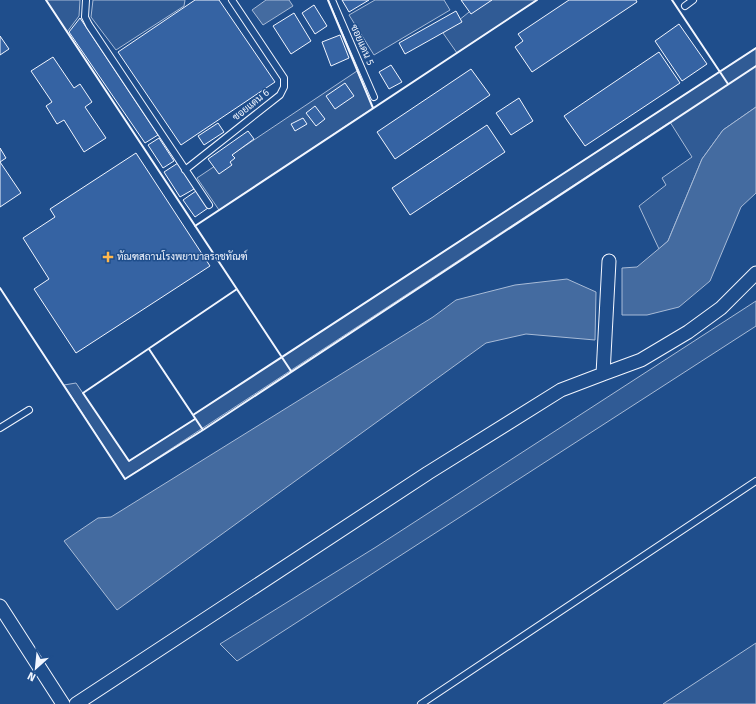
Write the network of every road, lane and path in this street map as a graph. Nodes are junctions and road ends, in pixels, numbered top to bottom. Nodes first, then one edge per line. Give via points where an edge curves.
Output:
1 (86, 0) edge
2 (232, 0) edge
3 (332, 0) edge
4 (693, 0) edge
5 (685, 6) dead end
6 (374, 97) dead end
7 (185, 170) junction
8 (209, 205) dead end
9 (609, 261) dead end
10 (756, 273) edge
11 (603, 374) junction
12 (29, 410) dead end
13 (0, 428) edge
14 (756, 481) edge
15 (0, 606) edge
16 (63, 704) edge
17 (76, 704) edge
18 (421, 704) edge

1 - 7 lane via 85,17 89,25
2 - 7 lane, ซอยแดน 6 via 284,78 284,87 265,108
3 - 6 lane, ซอยแดน 5
4 - 5 lane
7 - 8 lane
9 - 11 street
10 - 11 street via 721,308 688,332 640,360
11 - 17 street via 561,390 428,473
12 - 13 lane
14 - 18 lane
15 - 16 street

